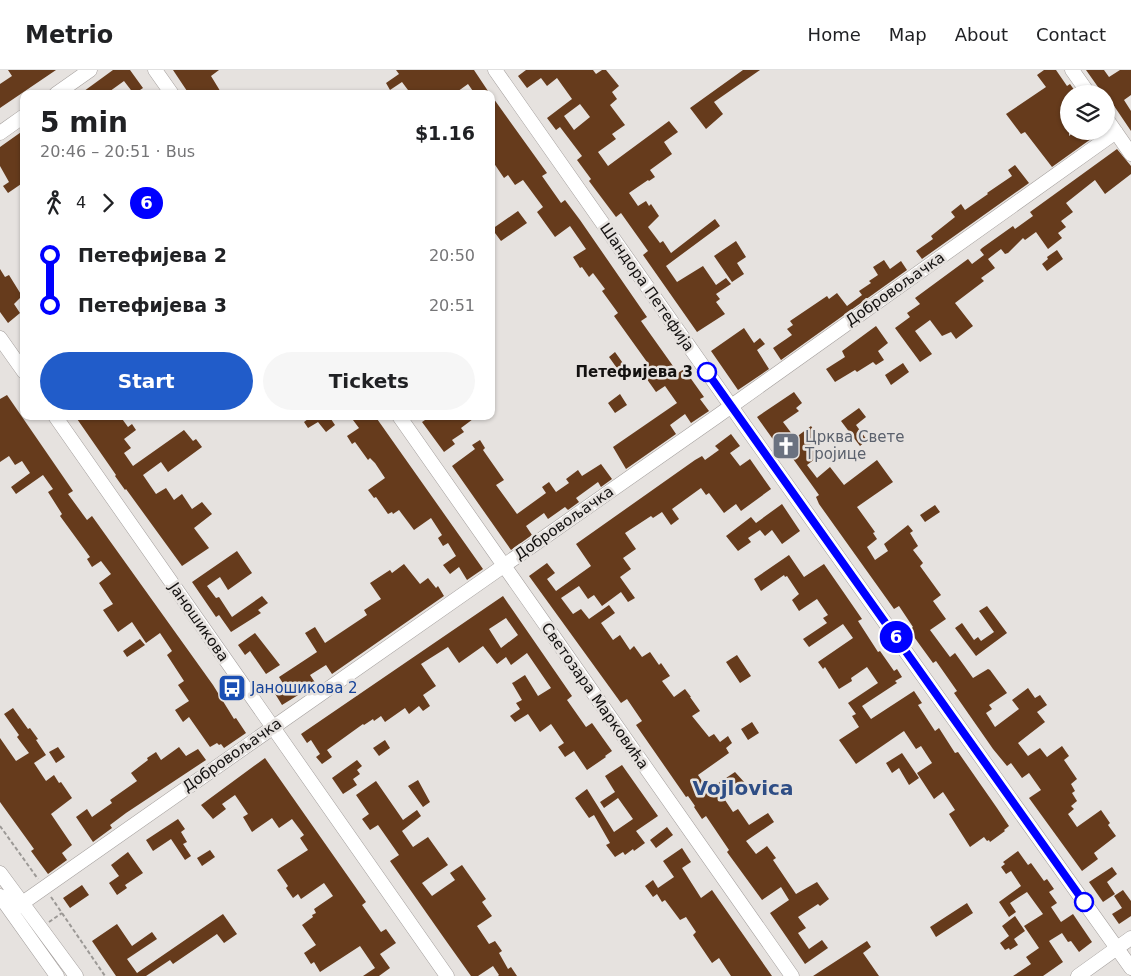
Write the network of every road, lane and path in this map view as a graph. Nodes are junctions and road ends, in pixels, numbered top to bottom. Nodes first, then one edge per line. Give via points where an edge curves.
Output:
1 (90, 70) edge
2 (155, 70) edge
3 (494, 70) edge
4 (1072, 70) edge
5 (1083, 85) edge
6 (62, 90) edge
7 (169, 90) edge
8 (20, 119) edge
9 (1116, 132) joint
10 (0, 133) edge
11 (1131, 154) edge
12 (0, 338) edge
13 (20, 366) edge
14 (731, 406) junction
15 (58, 420) edge
16 (402, 420) edge
17 (504, 566) junction
18 (273, 727) junction
19 (0, 826) edge
20 (0, 873) edge
21 (45, 888) junction
22 (0, 896) edge
23 (23, 903) junction
24 (11, 911) junction
25 (1131, 938) edge
26 (1117, 948) junction
27 (1131, 968) edge
28 (56, 976) edge
29 (76, 976) edge
30 (105, 976) edge
31 (447, 976) edge
32 (792, 976) edge
33 (1078, 976) edge

1 - 6 street
2 - 7 street
3 - 14 street, Шандора Петефија
4 - 5 street
8 - 10 street
9 - 11 street
9 - 14 street, Добровољачка
12 - 13 street
14 - 17 street, Добровољачка
14 - 26 street, Шандора Петефија
15 - 18 street, Јаношикова
16 - 17 street, Светозара Марковића
17 - 18 street, Добровољачка
17 - 32 street, Светозара Марковића
18 - 21 street, Добровољачка
18 - 31 street, Јаношикова
19 - 21 path
20 - 23 street
21 - 23 street, Добровољачка
21 - 30 path
22 - 24 street
23 - 24 street, Добровољачка
23 - 29 street
24 - 28 street
25 - 26 street
26 - 27 street, Шандора Петефија
26 - 33 street

